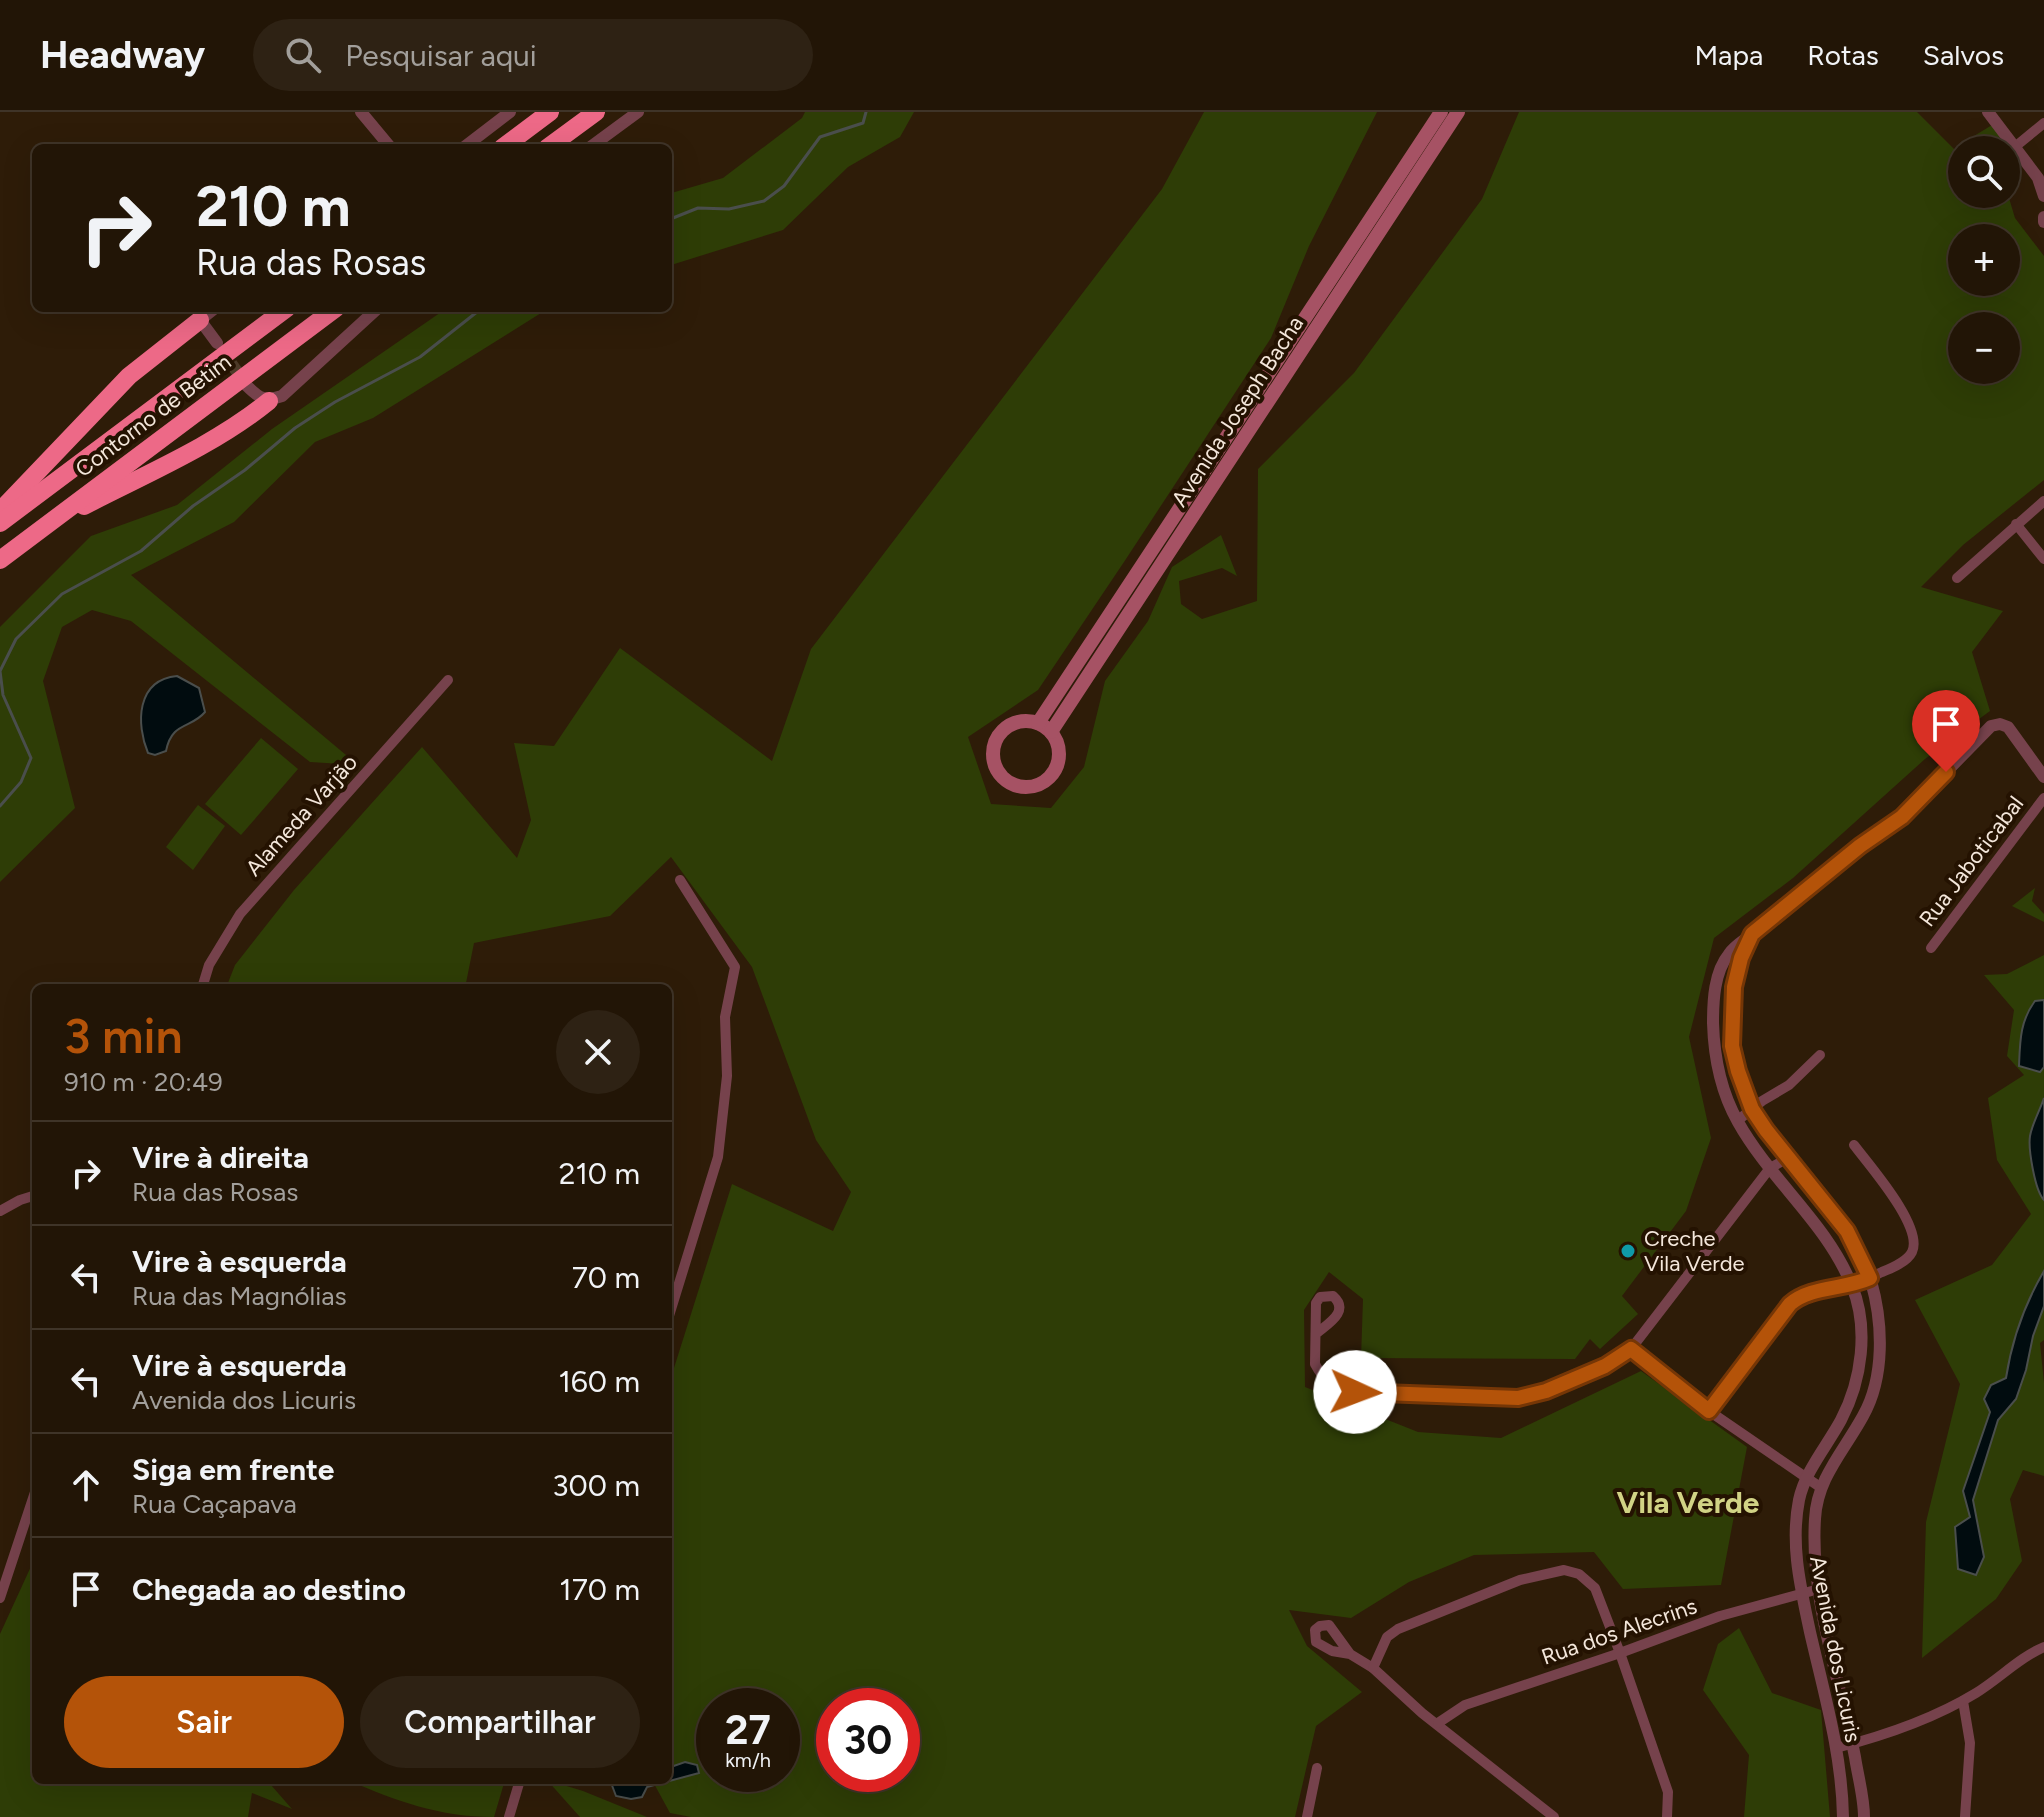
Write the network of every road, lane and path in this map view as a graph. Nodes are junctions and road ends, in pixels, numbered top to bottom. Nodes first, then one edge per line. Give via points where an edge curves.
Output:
1 (361, 112) edge
2 (510, 112) edge
3 (550, 112) edge
4 (596, 112) edge
5 (638, 112) edge
6 (1441, 112) edge
7 (1458, 112) edge
8 (1988, 112) edge
9 (2044, 123) edge
10 (2008, 136) edge
11 (2020, 143) edge
12 (388, 144) edge
13 (468, 144) edge
14 (507, 144) edge
15 (552, 144) edge
16 (594, 144) edge
17 (2020, 152) edge
18 (2044, 196) edge
19 (282, 312) edge
20 (331, 312) edge
21 (374, 312) edge
22 (208, 314) edge
23 (217, 343) tunnel mouth
24 (246, 385) tunnel mouth
25 (269, 401) junction
26 (2044, 501) edge
27 (0, 511) edge
28 (0, 523) edge
29 (2016, 524) junction
30 (42, 528) junction
31 (2044, 559) edge
32 (0, 560) edge
33 (1957, 578) dead end
34 (448, 680) dead end
35 (1044, 728) junction
36 (2044, 777) edge
37 (2044, 798) edge
38 (680, 880) dead end
39 (1769, 918) joint
40 (1752, 934) junction
41 (1931, 948) dead end
42 (203, 984) edge
43 (1820, 1055) dead end
44 (1752, 1109) junction
45 (1737, 1121) junction
46 (1854, 1145) dead end
47 (1788, 1158) junction
48 (1770, 1168) junction
49 (32, 1196) edge
50 (0, 1211) edge
51 (1870, 1278) junction
52 (1852, 1286) junction
53 (672, 1306) edge
54 (1317, 1333) dead end
55 (1631, 1349) junction
56 (1709, 1411) junction
57 (1806, 1479) junction
58 (1820, 1487) junction
59 (32, 1501) edge
60 (1819, 1589) junction
61 (1802, 1594) junction
62 (0, 1598) edge
63 (2044, 1647) edge
64 (1620, 1653) junction
65 (1350, 1654) dead end
66 (1373, 1668) junction
67 (1963, 1701) junction
68 (1438, 1723) junction
69 (1852, 1744) junction
70 (1836, 1748) junction
71 (1317, 1768) dead end
72 (519, 1784) edge
73 (509, 1817) edge
74 (1307, 1817) edge
75 (1554, 1817) edge
76 (1667, 1817) edge
77 (1843, 1817) edge
78 (1864, 1817) edge
79 (1965, 1817) edge

1 - 12 street
2 - 13 street
3 - 14 highway
4 - 15 highway
5 - 16 street
6 - 35 main road, Avenida Joseph Bacha
7 - 35 main road, Avenida Joseph Bacha
8 - 10 street
9 - 11 street
17 - 18 street
19 - 28 highway, Contorno de Betim
20 - 30 highway, Contorno de Betim
21 - 25 street via 282,396
22 - 23 street
22 - 27 highway via 129,376
24 - 25 street, Contorno de Betim
25 - 30 highway via 184,455
26 - 29 street
29 - 31 street
29 - 33 street
30 - 32 highway, Contorno de Betim
34 - 42 street, Alameda Varjão via 240,914
35 - 35 main road via 1017,722 994,743 994,765 1006,782 1027,788 1054,772 1059,752
36 - 39 street via 2008,727 1991,726 1902,817
37 - 41 street, Rua Jaboticabal
38 - 53 street via 735,967 725,1017 727,1076 718,1157
39 - 40 street, Avenida dos Licuris
40 - 44 street, Avenida dos Licuris via 1734,987 1731,1035
40 - 45 street, Avenida dos Licuris via 1729,953 1713,1006 1714,1056
43 - 44 street via 1789,1085
44 - 45 street
44 - 47 street, Avenida dos Licuris
45 - 48 street, Avenida dos Licuris
46 - 51 street via 1899,1207 1915,1241 1906,1260
47 - 48 street
47 - 51 street, Avenida dos Licuris via 1847,1231
48 - 52 street, Avenida dos Licuris via 1833,1245
48 - 55 street
49 - 50 street
51 - 52 street
51 - 58 street, Avenida dos Licuris via 1879,1313 1877,1375 1865,1414
52 - 56 street via 1802,1294 1790,1304
52 - 57 street, Avenida dos Licuris via 1862,1316 1856,1378 1842,1417
54 - 55 street via 1313,1356 1318,1371 1334,1386 1355,1392 1518,1398 1605,1366
55 - 56 street
56 - 57 street
57 - 58 street
57 - 61 street, Avenida dos Licuris via 1797,1530
58 - 60 street, Avenida dos Licuris via 1814,1551
59 - 62 street
60 - 61 street, Rua dos Alecrins
60 - 69 street, Avenida dos Licuris
61 - 64 street, Rua dos Alecrins via 1720,1616
61 - 70 street, Avenida dos Licuris
63 - 67 street
64 - 66 street via 1595,1588 1579,1574 1564,1570 1520,1580 1398,1629 1387,1637
64 - 68 street, Rua dos Alecrins via 1465,1705
64 - 76 street via 1668,1792
65 - 66 street
66 - 68 street
67 - 69 street
67 - 79 street via 1970,1743
68 - 75 street
69 - 70 street
69 - 78 street, Avenida dos Licuris
70 - 77 street, Avenida dos Licuris
71 - 74 street
72 - 73 street

